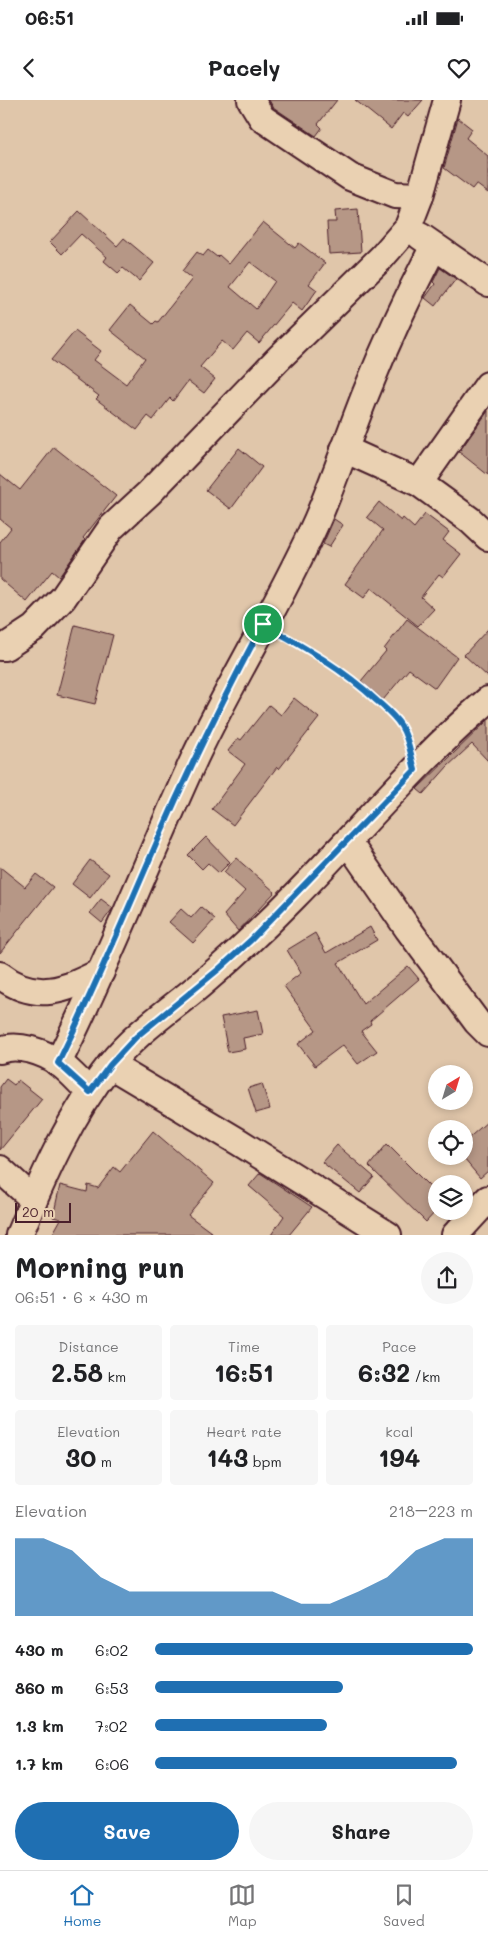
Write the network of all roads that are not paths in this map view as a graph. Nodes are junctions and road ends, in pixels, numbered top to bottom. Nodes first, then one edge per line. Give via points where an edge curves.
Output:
1 (251, 100) edge
2 (447, 100) edge
3 (420, 196) junction
4 (408, 227) junction
5 (434, 246) junction
6 (488, 283) edge
7 (488, 385) edge
8 (344, 449) junction
9 (419, 483) junction
10 (488, 537) edge
11 (0, 647) edge
12 (488, 700) edge
13 (348, 842) junction
14 (101, 972) junction
15 (0, 975) edge
16 (488, 1033) edge
17 (0, 1050) edge
18 (58, 1063) junction
19 (110, 1065) junction
20 (90, 1092) junction
21 (0, 1169) edge
22 (488, 1199) edge
23 (34, 1200) junction
24 (19, 1235) edge
25 (388, 1235) edge
26 (455, 1235) edge

1 - 3 street via 262,118 350,178 395,195
2 - 3 street
3 - 4 street
4 - 5 street
4 - 11 street via 111,528 64,598 34,628
5 - 6 street
5 - 8 street via 391,334
7 - 9 street
8 - 9 street
8 - 14 street via 304,548 188,772
9 - 10 street
12 - 13 street via 446,738
13 - 16 street via 408,929
13 - 19 street via 251,940 136,1037
14 - 15 street via 68,988 39,992 12,984
14 - 18 street
17 - 18 street via 6,1047 32,1050
18 - 20 street
19 - 20 street
19 - 25 street
20 - 23 street
21 - 23 street
22 - 26 street
23 - 24 street

